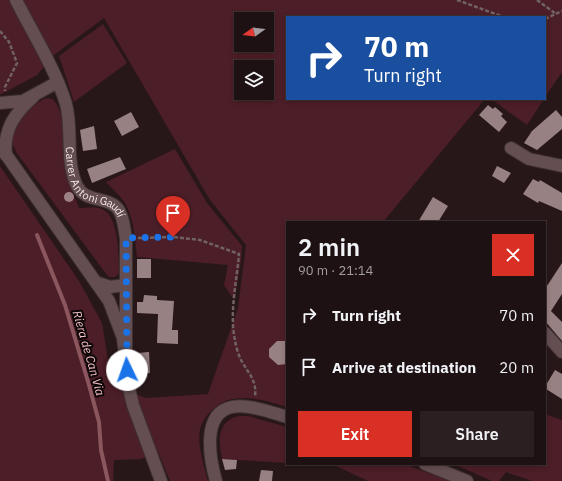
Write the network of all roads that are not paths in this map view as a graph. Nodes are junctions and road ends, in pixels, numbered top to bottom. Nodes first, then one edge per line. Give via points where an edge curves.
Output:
1 (16, 0) edge
2 (58, 82) junction
3 (34, 96) junction
4 (2, 103) edge
5 (511, 148) dead end
6 (3, 151) edge
7 (562, 166) edge
8 (98, 283) junction
9 (125, 286) junction
10 (546, 334) edge
11 (562, 352) edge
12 (126, 356) junction
13 (286, 417) edge
14 (427, 465) edge
15 (161, 481) edge
16 (216, 481) edge
17 (467, 481) edge

1 - 2 street
2 - 3 street
2 - 9 street, Carrer Antoni Gaudí via 66,106 73,173 77,186 83,194 118,208 123,220 126,238
3 - 4 street via 23,101
3 - 6 street via 11,121
5 - 7 street via 528,159
6 - 8 street
8 - 9 street via 110,287
8 - 12 street via 117,319
9 - 12 street, Carrer Antoni Gaudí
10 - 11 street
12 - 15 street via 133,405
13 - 16 street via 253,408 234,407 220,413 211,429 210,440
14 - 17 street

